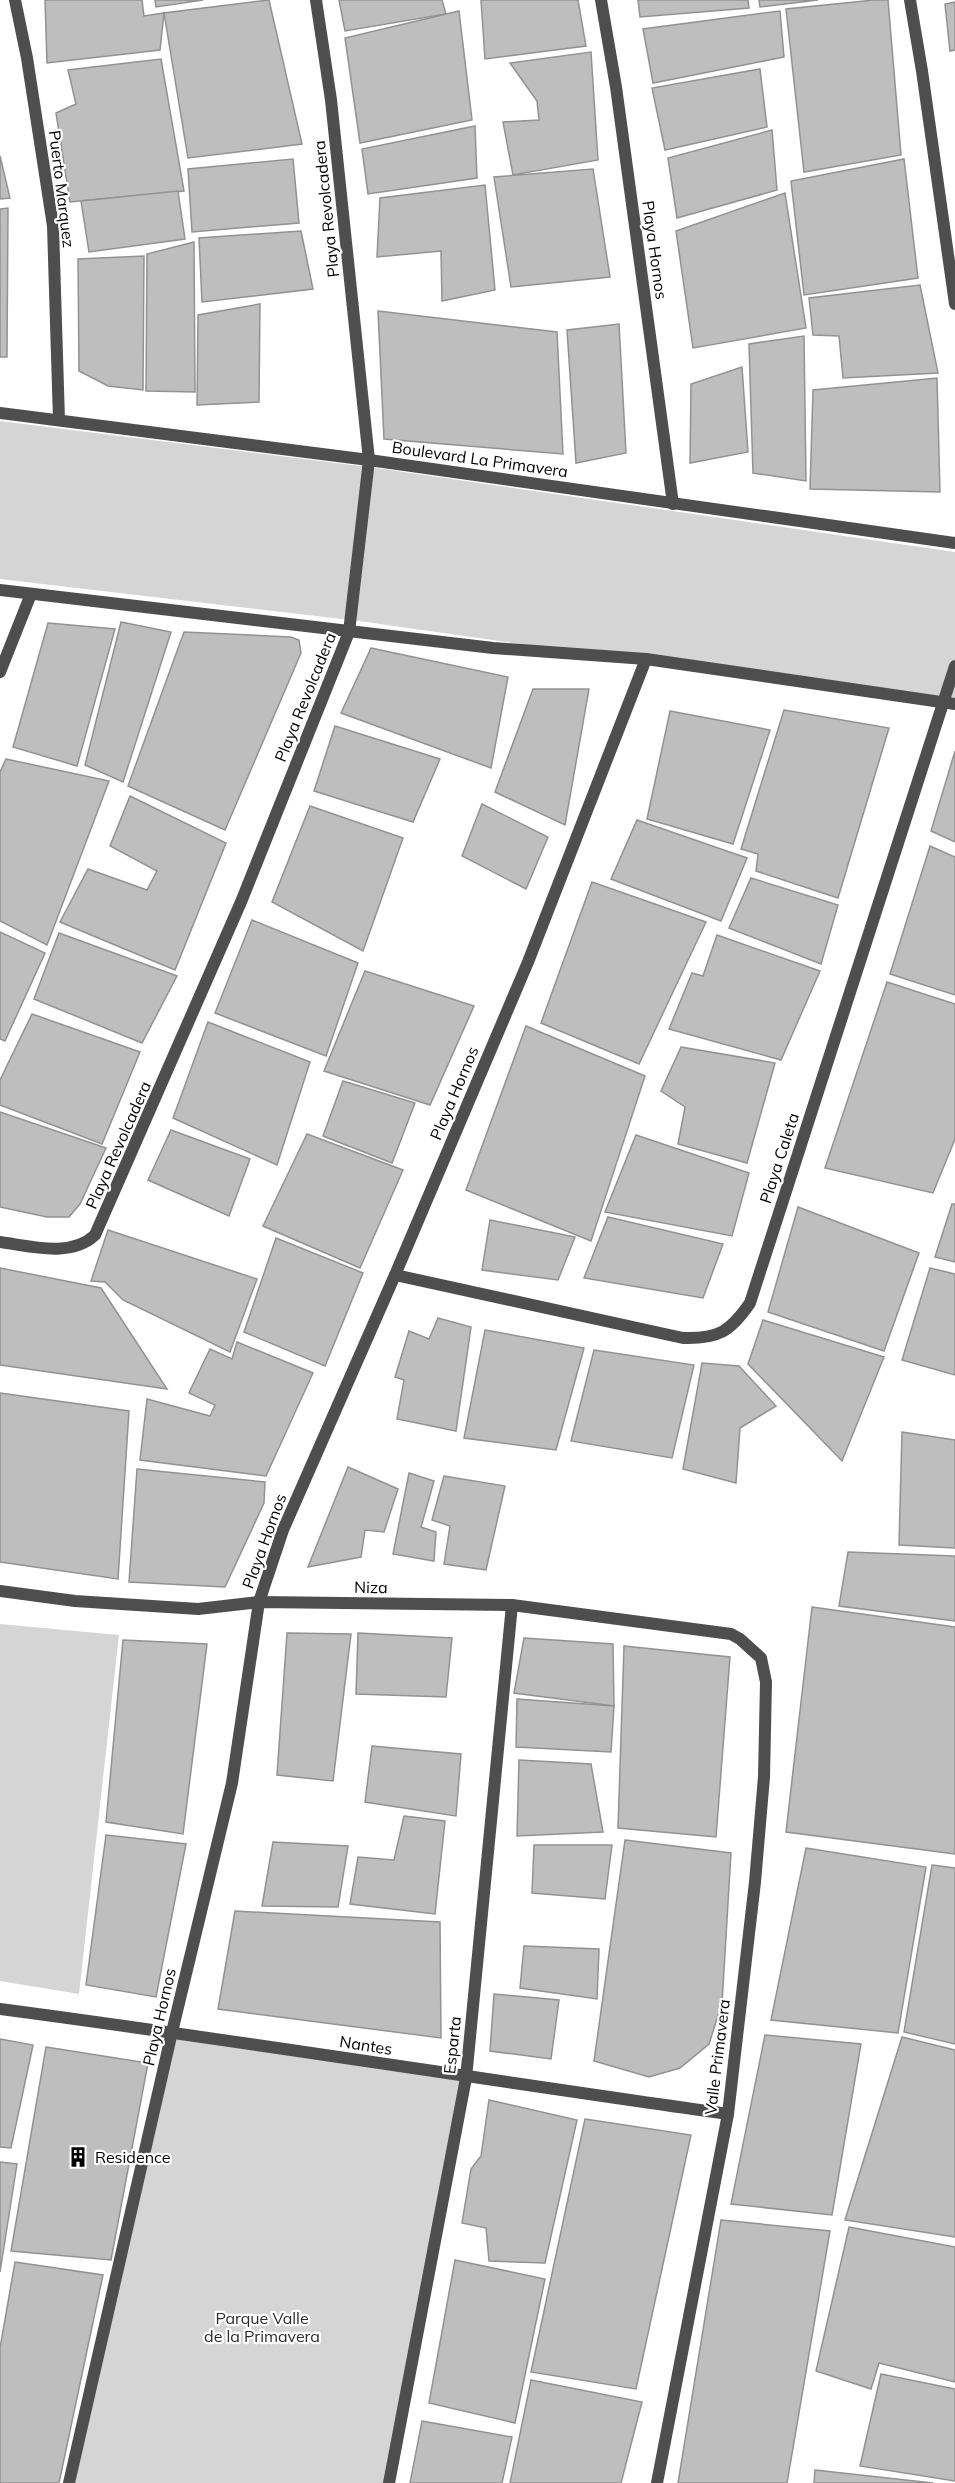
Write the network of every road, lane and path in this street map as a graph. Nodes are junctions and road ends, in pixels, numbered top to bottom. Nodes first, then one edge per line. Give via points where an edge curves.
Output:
1 (15, 0) edge
2 (316, 0) edge
3 (601, 0) edge
4 (910, 0) edge
5 (955, 304) edge
6 (0, 413) edge
7 (59, 420) junction
8 (369, 460) junction
9 (673, 504) junction
10 (955, 543) edge
11 (0, 590) edge
12 (31, 594) junction
13 (349, 632) junction
14 (646, 659) junction
15 (955, 666) edge
16 (0, 672) edge
17 (949, 703) edge
18 (0, 1242) edge
19 (395, 1275) junction
20 (0, 1591) edge
21 (260, 1602) junction
22 (512, 1605) junction
23 (740, 1639) joint
24 (0, 2009) edge
25 (172, 2032) junction
26 (466, 2078) junction
27 (728, 2114) junction
28 (69, 2483) edge
29 (390, 2483) edge
30 (657, 2483) edge

1 - 7 street, Puerto Marquez via 53,226
2 - 8 street, Playa Revolcadera via 332,111
3 - 9 street, Playa Hornos
4 - 5 street
6 - 7 street, Boulevard La Primavera
7 - 8 street, Boulevard La Primavera
8 - 9 street, Boulevard La Primavera
8 - 13 street, Playa Revolcadera
9 - 10 street, Boulevard La Primavera
11 - 12 street
12 - 13 street
12 - 16 street
13 - 14 street
13 - 18 street, Playa Revolcadera via 241,902 100,1227 89,1241 69,1248
14 - 17 street
14 - 19 street, Playa Hornos via 528,962
15 - 17 street, Playa Caleta
17 - 19 street, Playa Caleta via 750,1303 741,1316 720,1335 683,1338
19 - 21 street, Playa Hornos via 283,1530
20 - 21 street, Niza via 75,1601 198,1609
21 - 22 street, Niza
21 - 25 street, Playa Hornos via 232,1783
22 - 23 street, Niza via 724,1633
22 - 26 street, Esparta
23 - 27 street, Valle Primavera via 760,1658 764,1668 764,1777
24 - 25 street, Nantes
25 - 26 street, Nantes
25 - 28 street, Playa Hornos
26 - 27 street, Nantes
26 - 29 street, Esparta
27 - 30 street, Valle Primavera

